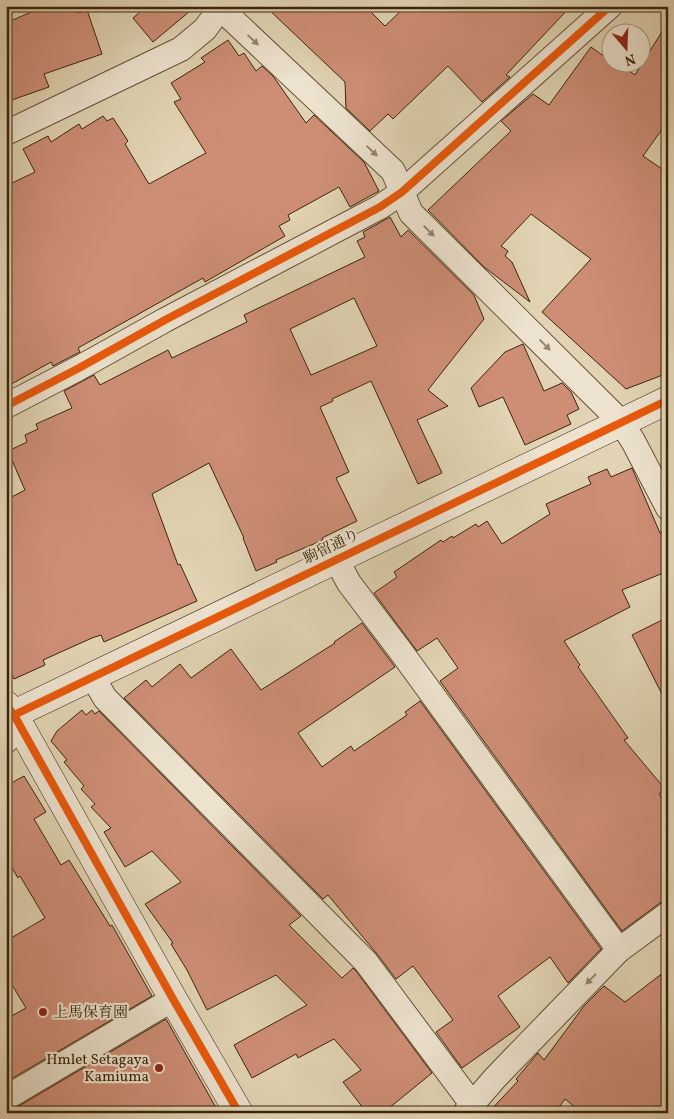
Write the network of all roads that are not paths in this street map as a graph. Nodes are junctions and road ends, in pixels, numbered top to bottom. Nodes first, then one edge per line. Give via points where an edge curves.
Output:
1 (610, 6) edge
2 (220, 7) edge
3 (6, 133) edge
4 (402, 192) junction
5 (668, 400) edge
6 (6, 406) edge
7 (621, 422) junction
8 (668, 508) edge
9 (336, 559) junction
10 (92, 676) junction
11 (9, 713) edge
12 (6, 741) edge
13 (668, 914) edge
14 (619, 950) junction
15 (173, 999) junction
16 (6, 1098) edge
17 (469, 1108) edge
18 (239, 1113) edge

1 - 4 street
2 - 3 street via 205,29 181,49
2 -> 4 street via 393,171
4 - 6 street via 372,212
4 -> 7 street via 411,213
5 - 7 street, 駒留通り
7 - 8 street
7 - 9 street, 駒留通り
9 - 10 street, 駒留通り
9 - 14 street via 349,584
10 - 11 street, 駒留通り
10 - 17 street via 105,698 366,962
11 - 12 street
11 - 15 street
13 - 14 street
14 -> 17 street
15 - 16 street
15 - 18 street

